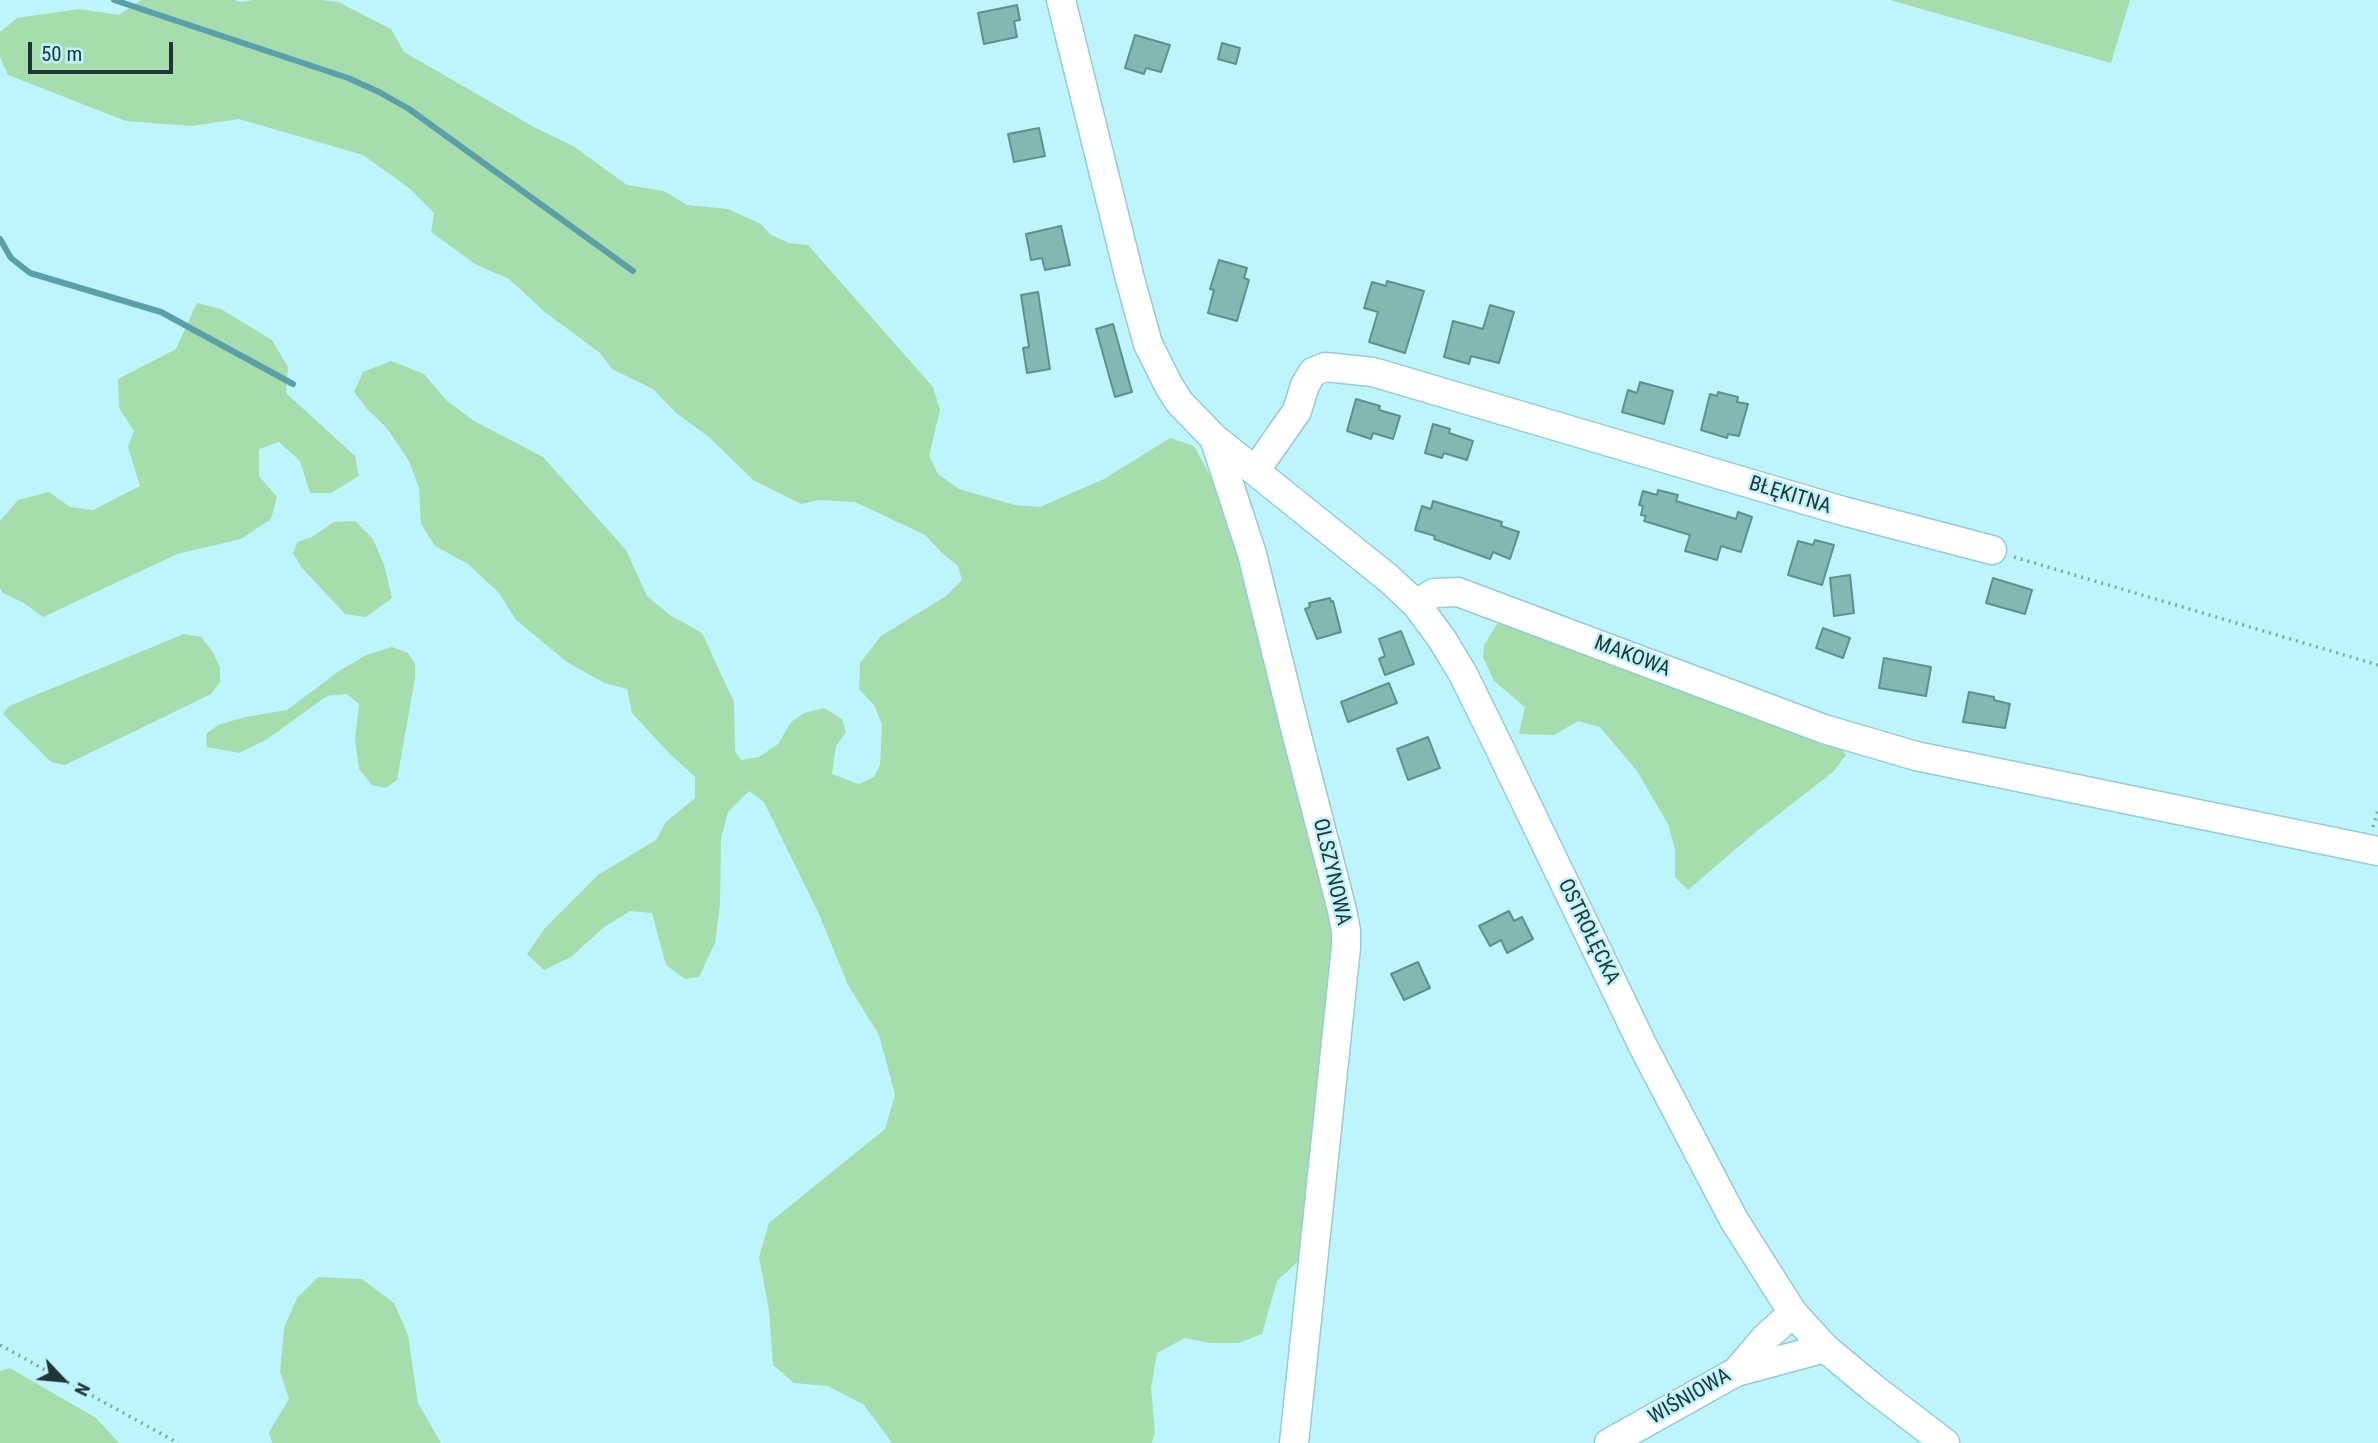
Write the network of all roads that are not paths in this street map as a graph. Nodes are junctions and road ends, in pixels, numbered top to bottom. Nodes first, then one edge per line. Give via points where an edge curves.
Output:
1 (1061, 0) edge
2 (1214, 438) junction
3 (1255, 471) junction
4 (1992, 550) road end
5 (1416, 604) junction
6 (2378, 850) edge
7 (1793, 1313) junction
8 (1825, 1348) junction
9 (1736, 1372) junction
10 (1294, 1443) edge
11 (1609, 1443) edge
12 (1945, 1443) edge

1 - 2 street, OSTROŁĘCKA via 1148,344 1180,403
2 - 3 street, OSTROŁĘCKA
2 - 10 street, OLSZYNOWA via 1252,554 1346,931
3 - 4 street, BŁĘKITNA via 1297,411 1313,372 1325,367 1373,372 1843,512
3 - 5 street, OSTROŁĘCKA
5 - 6 street, MAKOWA via 1434,593 1458,592 1849,737 1916,756
5 - 7 street, OSTROŁĘCKA via 1463,674 1644,1048 1734,1220
7 - 8 street, OSTROŁĘCKA
7 - 9 street, WIŚNIOWA
8 - 9 street
8 - 12 street, OSTROŁĘCKA
9 - 11 street, WIŚNIOWA

